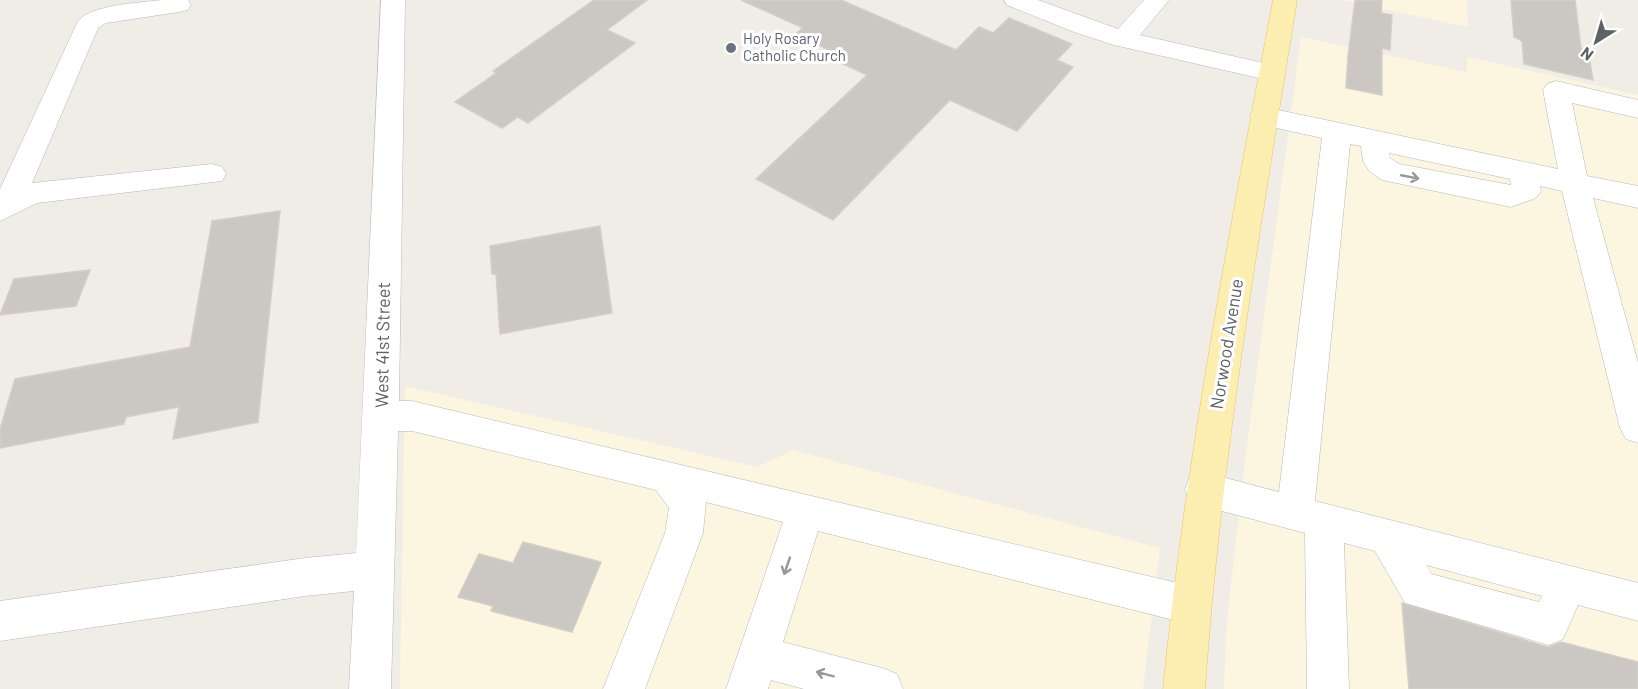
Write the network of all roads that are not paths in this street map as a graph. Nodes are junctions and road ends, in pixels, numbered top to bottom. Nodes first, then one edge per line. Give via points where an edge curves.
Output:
1 (393, 0) edge
2 (1016, 0) edge
3 (1157, 0) edge
4 (1285, 0) edge
5 (179, 5) dead end
6 (1123, 39) junction
7 (1272, 73) junction
8 (1638, 109) edge
9 (1264, 116) junction
10 (1337, 132) junction
11 (212, 174) dead end
12 (1575, 185) junction
13 (1638, 197) edge
14 (4, 207) edge
15 (381, 416) junction
16 (1638, 429) edge
17 (667, 476) junction
18 (1203, 489) junction
19 (806, 510) junction
20 (1310, 516) junction
21 (375, 570) junction
22 (1638, 602) edge
23 (1190, 605) junction
24 (0, 621) edge
25 (752, 673) edge
26 (370, 689) edge
27 (624, 689) edge
28 (882, 689) edge
29 (1184, 689) edge
30 (1328, 689) edge

1 - 15 street, West 41st Street
2 - 6 street
3 - 6 street
4 - 7 main road, Norwood Avenue
5 - 14 street via 93,19
6 - 7 street
7 - 9 main road, Norwood Avenue
8 - 12 street via 1556,90
9 - 10 street
9 - 18 main road, Norwood Avenue
10 - 12 street via 1374,141 1376,161 1392,173 1511,196 1526,190 1523,173
10 - 20 street
11 - 14 street via 33,193
12 - 13 street
12 - 16 street
15 - 17 street via 412,416
15 - 21 street, West 41st Street
17 - 19 street
17 - 27 street via 688,504 684,534
18 - 20 street
18 - 23 main road, Norwood Avenue
19 - 23 street
19 -> 25 street
20 - 22 street via 1387,537 1419,590 1549,625 1568,584
20 - 30 street
21 - 24 street
21 - 26 street, West 41st Street
23 - 29 main road, Norwood Avenue
28 -> 25 street

